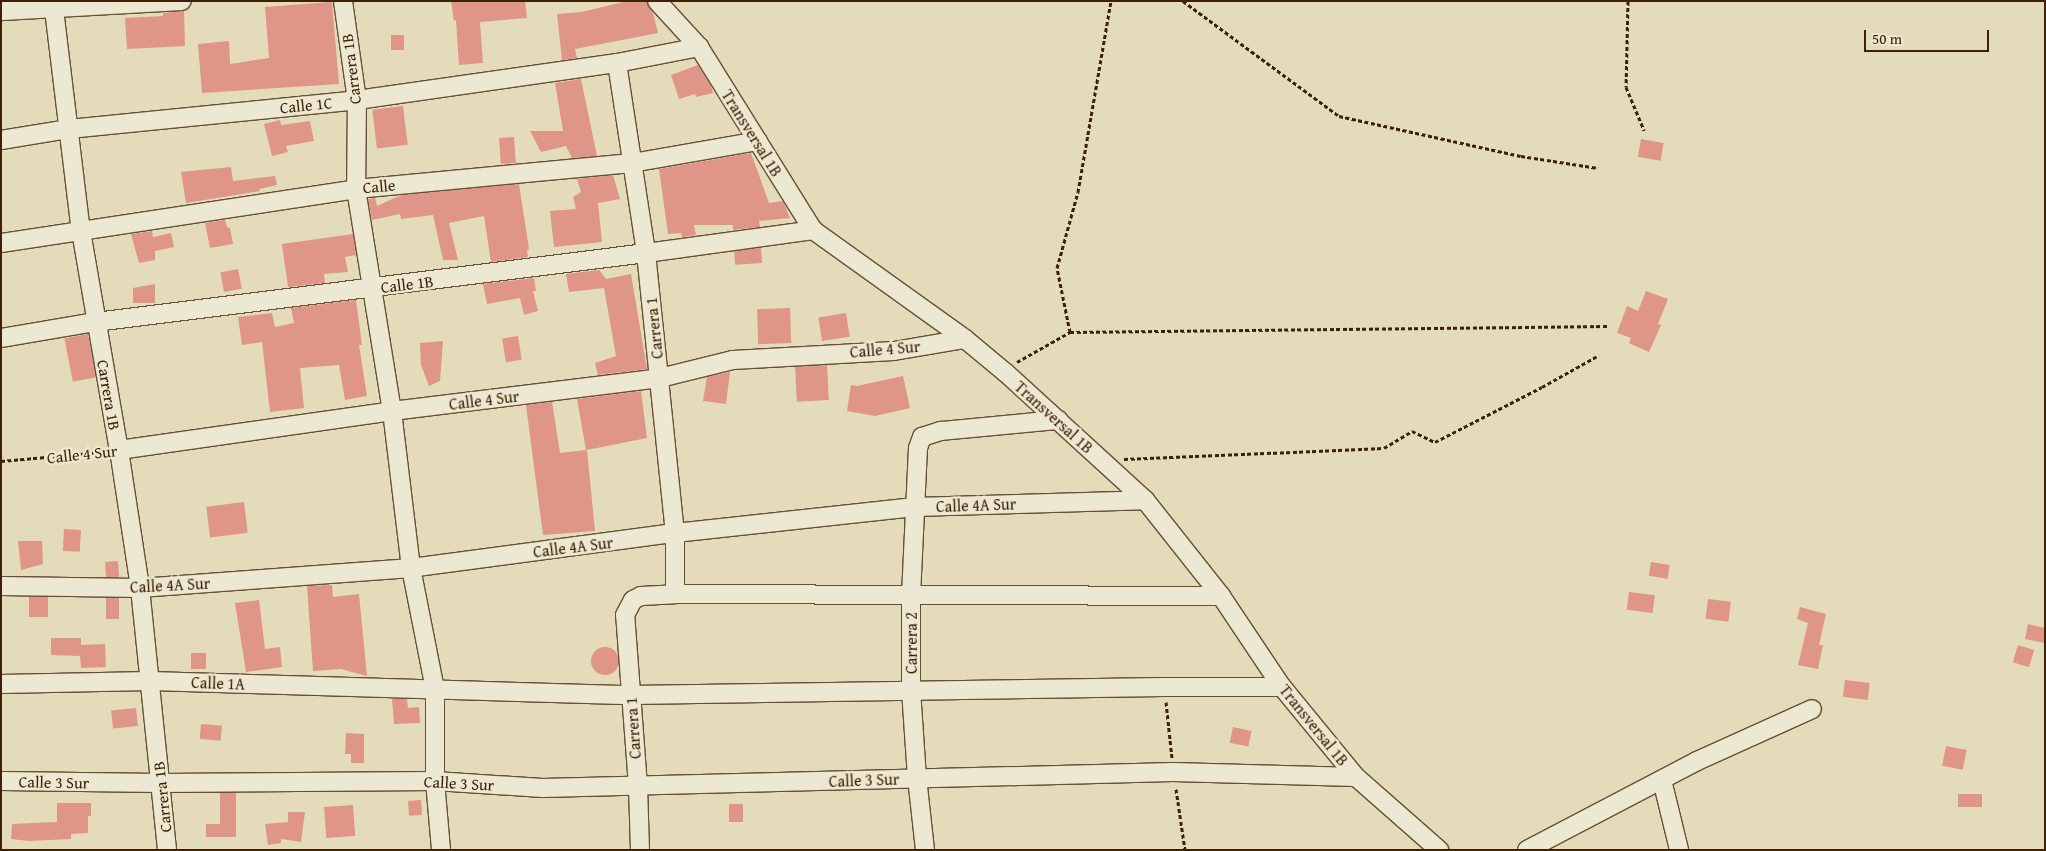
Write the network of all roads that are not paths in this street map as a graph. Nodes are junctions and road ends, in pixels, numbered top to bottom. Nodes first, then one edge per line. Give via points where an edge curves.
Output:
1 (182, 1) edge
2 (343, 1) edge
3 (657, 1) edge
4 (53, 5) edge
5 (1, 11) edge
6 (698, 48) junction
7 (617, 63) junction
8 (357, 100) junction
9 (70, 128) junction
10 (1, 140) edge
11 (758, 141) junction
12 (632, 163) junction
13 (356, 189) junction
14 (813, 230) junction
15 (81, 231) junction
16 (1, 243) edge
17 (646, 254) junction
18 (371, 288) junction
19 (96, 322) junction
20 (1, 338) edge
21 (965, 339) junction
22 (660, 378) junction
23 (392, 411) junction
24 (1058, 420) junction
25 (119, 450) junction
26 (1145, 500) junction
27 (915, 507) junction
28 (674, 533) junction
29 (411, 568) junction
30 (1, 586) edge
31 (140, 588) junction
32 (675, 594) junction
33 (911, 596) junction
34 (1221, 596) junction
35 (150, 681) junction
36 (1, 684) edge
37 (1282, 687) junction
38 (435, 689) junction
39 (911, 690) junction
40 (631, 695) junction
41 (1812, 708) dead end
42 (1356, 777) junction
43 (917, 778) junction
44 (1662, 780) junction
45 (1, 781) edge
46 (434, 781) junction
47 (161, 783) junction
48 (638, 786) junction
49 (168, 850) edge
50 (441, 850) edge
51 (640, 850) edge
52 (925, 850) edge
53 (1440, 850) edge
54 (1528, 850) edge
55 (1679, 850) edge

1 - 4 street
2 - 8 street, Carrera 1B
3 - 6 street, Transversal 1B
4 - 5 street
4 - 9 street, Carrera 1B
6 - 7 street, Calle 1C
6 - 11 street, Transversal 1B
7 - 8 street, Calle 1C
7 - 12 street, Carrera 1
8 - 9 street, Calle 1C
8 - 13 street, Carrera 1B
9 - 10 street, Calle 1C
9 - 15 street, Carrera 1B
11 - 12 street, Calle
11 - 14 street, Transversal 1B
12 - 13 street, Calle
12 - 17 street, Carrera 1
13 - 15 street, Calle
13 - 18 street, Carrera 1B
14 - 17 street, Calle 1B
14 - 21 street, Transversal 1B
15 - 16 street, Calle
15 - 19 street, Carrera 1B
17 - 18 street, Calle 1B
17 - 22 street, Carrera 1
18 - 19 street, Calle 1B
18 - 23 street, Carrera 1B
19 - 20 street, Calle 1B
19 - 25 street, Carrera 1B
21 - 22 street, Calle 4 Sur via 894,351 733,360
21 - 24 street, Transversal 1B
22 - 23 street, Calle 4 Sur
22 - 28 street, Carrera 1
23 - 25 street, Calle 4 Sur
23 - 29 street, Carrera 1B
24 - 26 street, Transversal 1B
24 - 27 street, Carrera 2 via 941,431 922,437 918,448
25 - 31 street, Carrera 1B
26 - 27 street, Calle 4A Sur
26 - 34 street, Transversal 1B
27 - 28 street, Calle 4A Sur
27 - 33 street, Carrera 2
28 - 29 street, Calle 4A Sur
28 - 32 street, Carrera 1
29 - 31 street, Calle 4A Sur
29 - 38 street, Carrera 1B
30 - 31 street, Calle 4A Sur
31 - 35 street, Carrera 1B
32 - 33 street
32 - 40 street, Carrera 1 via 641,596 627,607
33 - 34 street
33 - 39 street, Carrera 2
34 - 37 street, Transversal 1B
35 - 36 street, Calle 1A
35 - 38 street, Calle 1A
35 - 47 street, Carrera 1B
37 - 39 street, Calle 1A
37 - 42 street, Transversal 1B
38 - 40 street, Calle 1A
38 - 46 street, Carrera 1B
39 - 40 street, Calle 1A
39 - 43 street, Carrera 2
40 - 48 street, Carrera 1
41 - 44 street
42 - 43 street, Calle 3 Sur via 1173,772
42 - 53 street, Transversal 1B
43 - 48 street, Calle 3 Sur
43 - 52 street, Carrera 2
44 - 54 street
44 - 55 street
45 - 47 street, Calle 3 Sur
46 - 47 street, Calle 3 Sur
46 - 48 street, Calle 3 Sur via 542,788
46 - 50 street, Carrera 1B
47 - 49 street, Carrera 1B
48 - 51 street, Carrera 1

